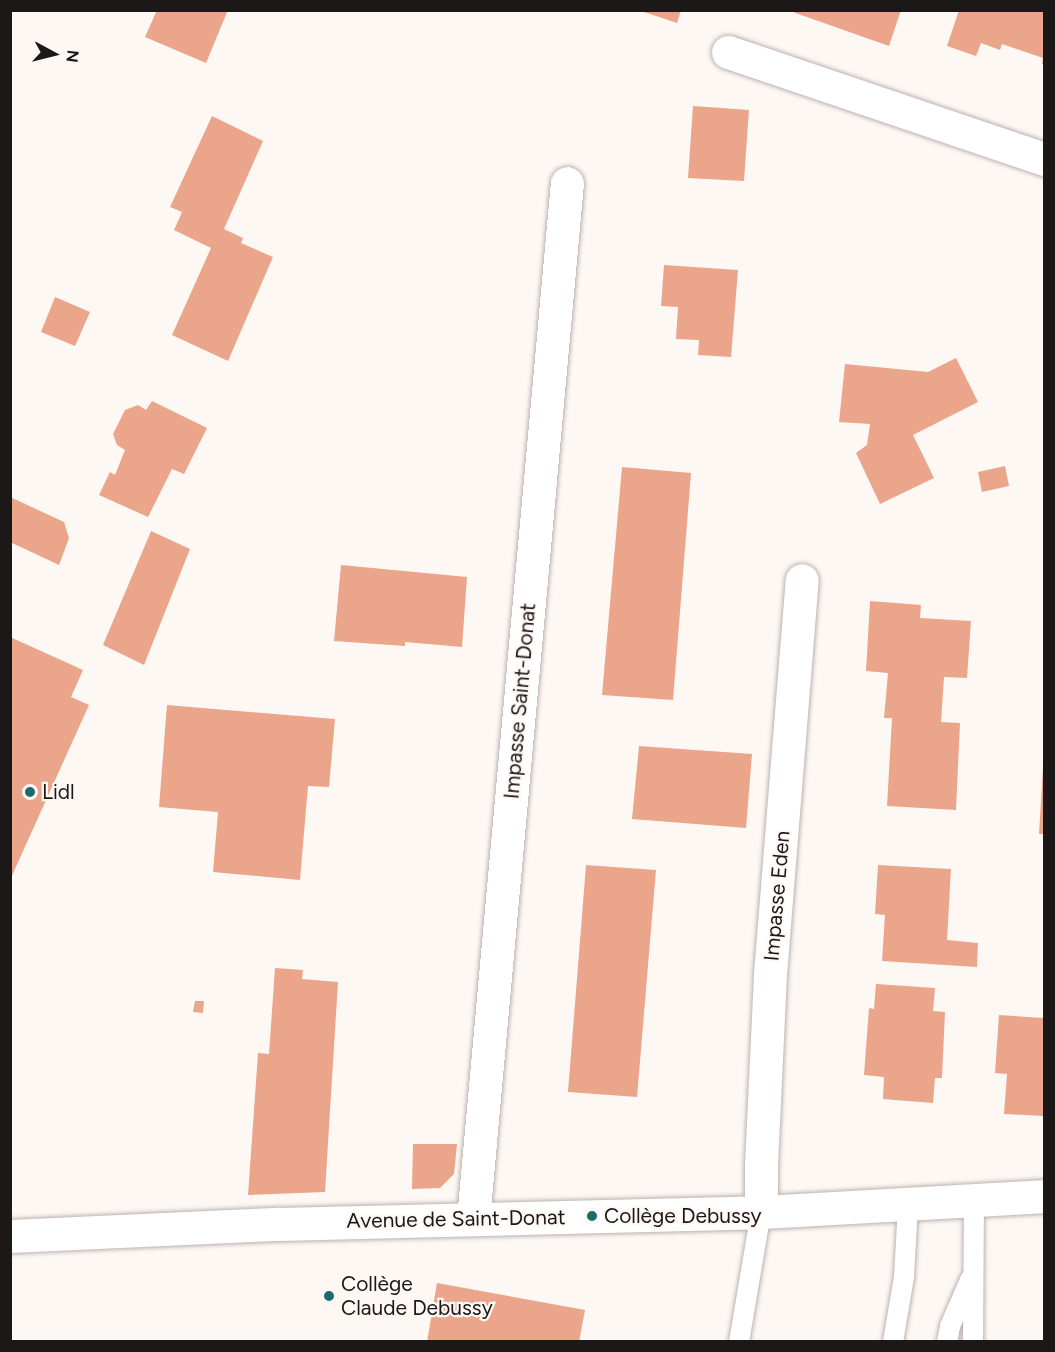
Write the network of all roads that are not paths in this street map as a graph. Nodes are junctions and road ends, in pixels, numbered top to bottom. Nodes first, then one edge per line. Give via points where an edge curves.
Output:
1 (728, 52) dead end
2 (1044, 159) edge
3 (567, 183) dead end
4 (802, 580) dead end
5 (1044, 1196) edge
6 (974, 1202) junction
7 (908, 1206) junction
8 (761, 1212) junction
9 (473, 1219) junction
10 (10, 1236) edge
11 (973, 1274) junction
12 (739, 1341) edge
13 (893, 1341) edge
14 (947, 1341) edge
15 (973, 1341) edge

1 - 2 street
3 - 9 street, Impasse Saint-Donat
4 - 8 street, Impasse Eden via 770,974
5 - 6 street, Avenue de Saint-Donat
6 - 7 street, Avenue de Saint-Donat
6 - 11 lane
7 - 8 street, Avenue de Saint-Donat
7 - 13 lane via 904,1277
8 - 9 street, Avenue de Saint-Donat
8 - 12 lane
9 - 10 street, Avenue de Saint-Donat
11 - 14 lane
11 - 15 lane

